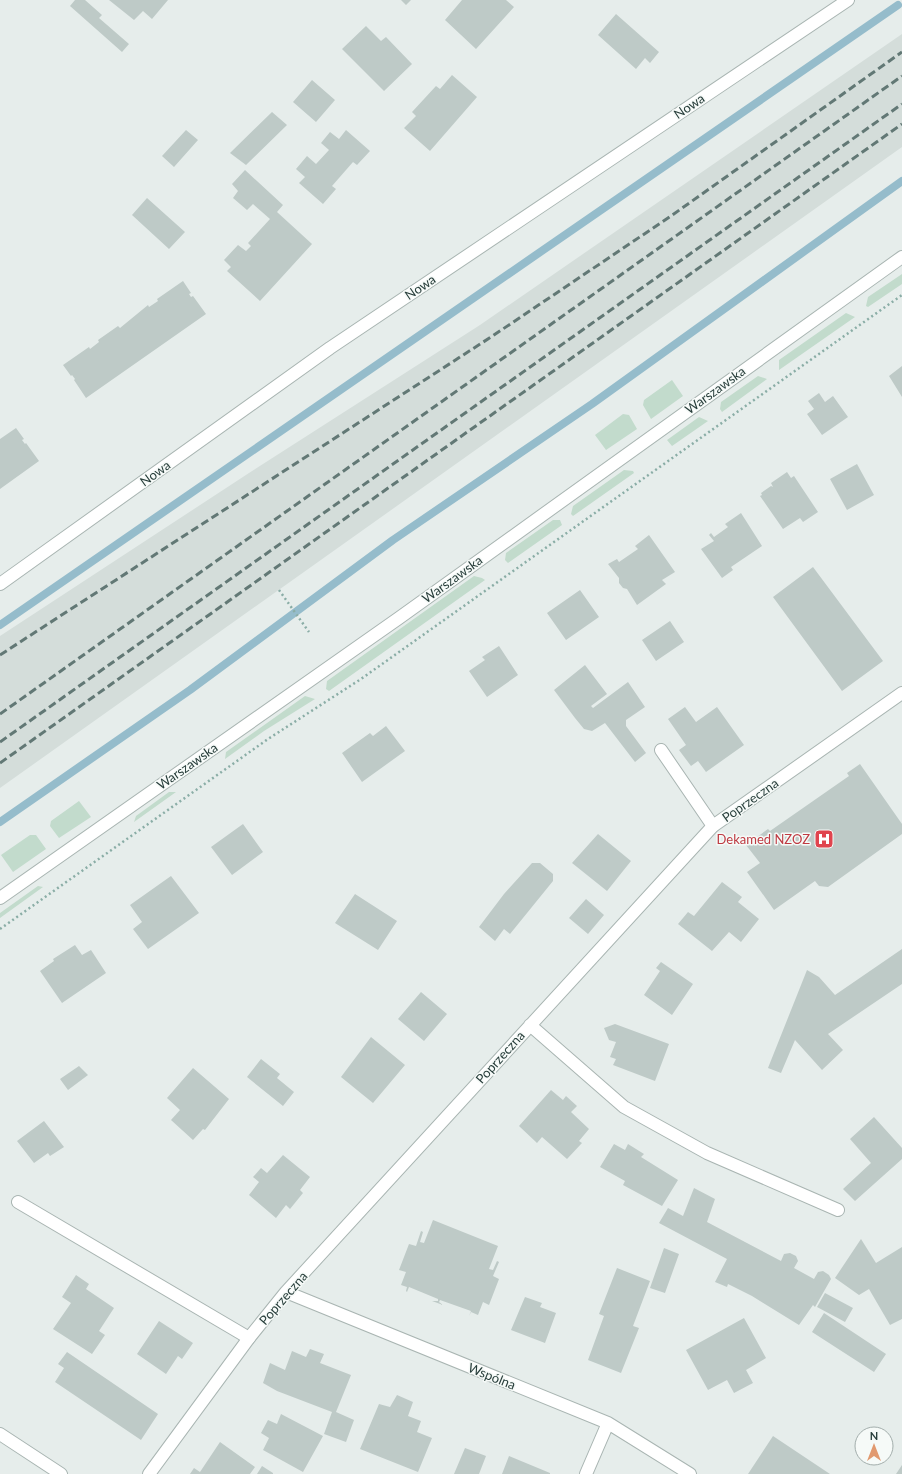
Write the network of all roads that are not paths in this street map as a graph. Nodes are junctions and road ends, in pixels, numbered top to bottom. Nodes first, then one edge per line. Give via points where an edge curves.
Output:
1 (848, 0) edge
2 (902, 258) edge
3 (0, 584) edge
4 (902, 693) edge
5 (661, 750) dead end
6 (713, 826) junction
7 (0, 898) edge
8 (530, 1025) junction
9 (18, 1202) dead end
10 (838, 1210) dead end
11 (286, 1292) junction
12 (248, 1338) junction
13 (608, 1423) junction
14 (0, 1434) edge
15 (61, 1474) edge
16 (149, 1474) edge
17 (586, 1474) edge
18 (690, 1474) edge

1 - 3 street, Nowa via 330,348
2 - 7 street, Warszawska via 399,618
4 - 6 street, Poprzeczna
5 - 6 street
6 - 8 street, Poprzeczna
8 - 10 street via 624,1107 707,1153
8 - 11 street, Poprzeczna
9 - 12 street
11 - 12 street, Poprzeczna
11 - 13 street, Wspólna
12 - 16 street, Poprzeczna
13 - 17 street
13 - 18 street, Wspólna
14 - 15 street

